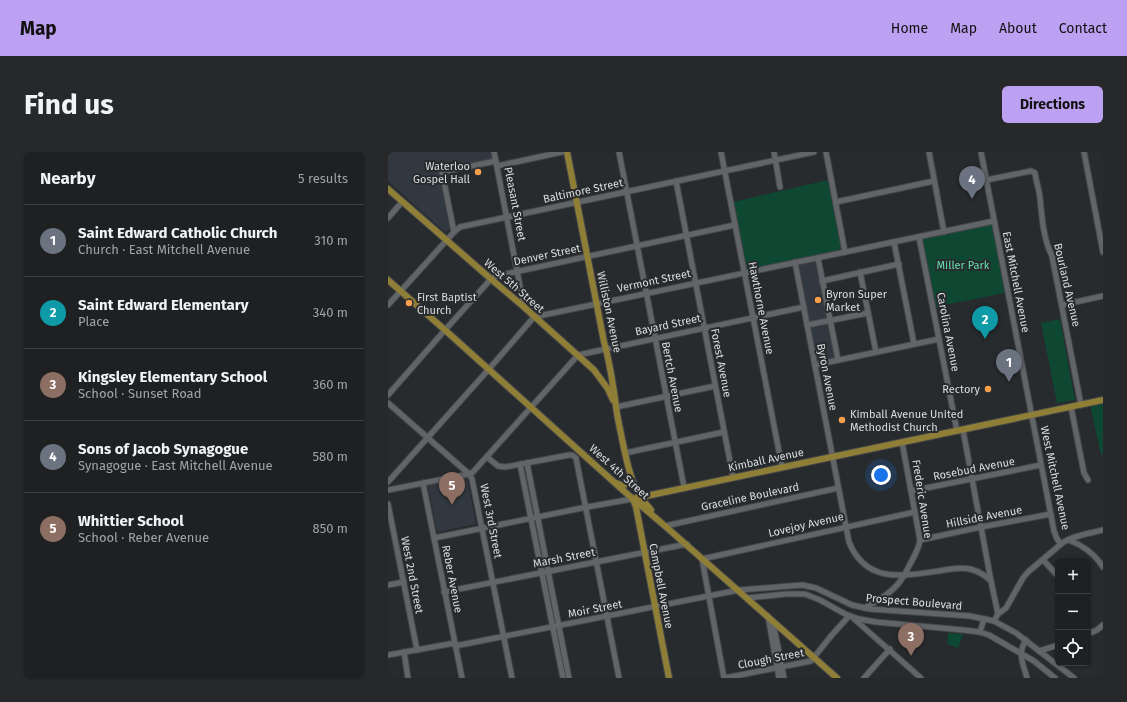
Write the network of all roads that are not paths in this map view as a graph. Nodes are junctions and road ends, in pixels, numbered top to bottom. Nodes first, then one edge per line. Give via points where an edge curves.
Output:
1 (494, 152) edge
2 (562, 152) edge
3 (567, 152) edge
4 (619, 152) edge
5 (721, 152) edge
6 (774, 152) edge
7 (814, 152) edge
8 (826, 152) edge
9 (929, 152) edge
10 (981, 152) edge
11 (1084, 152) edge
12 (776, 160) junction
13 (497, 163) junction
14 (725, 171) junction
15 (986, 180) junction
16 (676, 181) junction
17 (934, 181) junction
18 (780, 187) dead end
19 (388, 189) edge
20 (626, 192) junction
21 (402, 202) junction
22 (836, 202) junction
23 (577, 203) junction
24 (507, 217) junction
25 (388, 218) edge
26 (994, 221) junction
27 (735, 225) junction
28 (454, 232) junction
29 (944, 232) junction
30 (687, 235) junction
31 (919, 237) junction
32 (447, 240) junction
33 (894, 242) junction
34 (1102, 245) edge
35 (637, 246) junction
36 (845, 252) junction
37 (1103, 252) edge
38 (587, 256) junction
39 (818, 258) junction
40 (795, 262) junction
41 (898, 264) junction
42 (518, 271) junction
43 (860, 272) junction
44 (744, 273) junction
45 (490, 279) junction
46 (388, 280) edge
47 (822, 280) junction
48 (696, 283) junction
49 (401, 291) junction
50 (646, 293) junction
51 (1103, 296) edge
52 (596, 303) junction
53 (388, 305) edge
54 (1062, 305) junction
55 (524, 307) junction
56 (804, 307) junction
57 (868, 313) junction
58 (534, 317) junction
59 (753, 318) junction
60 (830, 320) junction
61 (807, 325) junction
62 (704, 328) junction
63 (445, 330) junction
64 (655, 338) junction
65 (939, 339) junction
66 (914, 344) junction
67 (606, 349) junction
68 (876, 352) junction
69 (578, 355) junction
70 (838, 360) junction
71 (815, 365) junction
72 (489, 370) junction
73 (715, 386) junction
74 (388, 395) edge
75 (666, 397) junction
76 (1103, 400) edge
77 (388, 403) edge
78 (1081, 405) junction
79 (531, 407) junction
80 (616, 407) junction
81 (1071, 407) junction
82 (1031, 415) junction
83 (960, 430) junction
84 (724, 432) junction
85 (427, 438) junction
86 (675, 442) junction
87 (902, 442) junction
88 (625, 453) junction
89 (487, 457) junction
90 (832, 457) junction
91 (527, 463) junction
92 (520, 464) junction
93 (1041, 465) junction
94 (782, 467) junction
95 (469, 474) junction
96 (630, 476) junction
97 (733, 477) junction
98 (612, 480) junction
99 (972, 480) junction
100 (1088, 480) dead end
101 (388, 482) edge
102 (422, 483) junction
103 (684, 488) junction
104 (838, 488) junction
105 (395, 489) junction
106 (388, 490) edge
107 (911, 491) junction
108 (662, 492) junction
109 (640, 497) junction
110 (632, 499) junction
111 (388, 504) edge
112 (586, 507) junction
113 (653, 512) junction
114 (915, 512) junction
115 (1051, 514) junction
116 (538, 517) junction
117 (531, 518) junction
118 (665, 526) junction
119 (846, 526) junction
120 (981, 527) junction
121 (482, 528) junction
122 (1103, 530) edge
123 (434, 538) junction
124 (920, 540) junction
125 (1068, 540) junction
126 (687, 544) junction
127 (1061, 544) junction
128 (644, 553) junction
129 (702, 559) junction
130 (1043, 560) junction
131 (597, 562) junction
132 (1103, 567) edge
133 (548, 572) junction
134 (542, 573) junction
135 (1055, 573) edge
136 (904, 576) junction
137 (992, 580) junction
138 (404, 582) junction
139 (493, 582) junction
140 (388, 585) edge
141 (739, 590) junction
142 (444, 592) junction
143 (709, 597) junction
144 (748, 598) junction
145 (855, 606) junction
146 (655, 607) junction
147 (864, 608) junction
148 (998, 614) junction
149 (607, 616) junction
150 (768, 616) junction
151 (851, 617) junction
152 (984, 619) junction
153 (773, 620) junction
154 (994, 621) junction
155 (1103, 625) edge
156 (559, 626) junction
157 (553, 627) junction
158 (980, 632) junction
159 (1091, 633) edge
160 (504, 637) junction
161 (1026, 640) junction
162 (455, 644) junction
163 (1055, 646) edge
164 (890, 649) junction
165 (417, 650) junction
166 (1039, 651) junction
167 (404, 652) junction
168 (1020, 653) junction
169 (388, 655) edge
170 (814, 657) junction
171 (780, 667) junction
172 (408, 678) edge
173 (462, 678) edge
174 (512, 678) edge
175 (563, 678) edge
176 (569, 678) edge
177 (619, 678) edge
178 (669, 678) edge
179 (724, 678) edge
180 (779, 678) edge
181 (784, 678) edge
182 (837, 678) edge
183 (864, 678) edge
184 (921, 678) edge
185 (1027, 678) edge
186 (1055, 678) edge
187 (1074, 678) edge

1 - 13 street, Pleasant Street
2 - 13 street
3 - 23 main road, Williston Avenue
4 - 20 street, Bertch Avenue
5 - 14 street, Hawthorne Avenue
6 - 12 street
7 - 12 street, Baltimore Street
8 - 22 street
9 - 17 street
10 - 15 street, East Mitchell Avenue
11 - 34 street
12 - 14 street, Baltimore Street
12 - 18 street
13 - 24 street, Pleasant Street
13 - 28 street via 442,172
14 - 16 street, Baltimore Street
14 - 27 street, Hawthorne Avenue
15 - 26 street, East Mitchell Avenue
15 - 54 street, Bourland Avenue via 1031,171 1035,173 1047,246 1052,256
16 - 20 street, Baltimore Street
16 - 30 street, Forest Avenue
17 - 22 street
17 - 29 street
19 - 21 main road, West 5th Street
20 - 23 street, Baltimore Street
20 - 35 street, Bertch Avenue
21 - 25 street
21 - 32 main road, West 5th Street
22 - 36 street
23 - 24 street, Baltimore Street
23 - 38 main road, Williston Avenue
24 - 28 street, Baltimore Street via 464,226
24 - 42 street, Pleasant Street
26 - 29 street, Vermont Street
26 - 82 street, East Mitchell Avenue
27 - 30 street, Denver Street
27 - 44 street, Hawthorne Avenue
28 - 32 street, Baltimore Street
29 - 31 street, Vermont Street
30 - 35 street, Denver Street
30 - 48 street, Forest Avenue
31 - 33 street, Vermont Street
31 - 65 street, Carolina Avenue
32 - 45 main road, West 5th Street
32 - 49 street, Baltimore Street
33 - 36 street, Vermont Street
33 - 41 street
34 - 37 street
35 - 38 street, Denver Street
35 - 50 street, Bertch Avenue
36 - 39 street, Vermont Street
38 - 42 street, Denver Street
38 - 52 main road, Williston Avenue
39 - 40 street, Vermont Street
39 - 47 street
40 - 44 street, Vermont Street
40 - 56 street, Byron Avenue
41 - 43 street
41 - 66 street
42 - 45 street, Denver Street
42 - 55 street, Pleasant Street
43 - 47 street
43 - 57 street
44 - 48 street, Vermont Street
44 - 59 street, Hawthorne Avenue
45 - 55 main road, West 5th Street
45 - 63 street
46 - 49 main road, West 4th Street
47 - 60 street
48 - 50 street, Vermont Street
48 - 62 street, Forest Avenue
49 - 53 street, Baltimore Street
49 - 63 main road, West 4th Street
50 - 52 street, Vermont Street
50 - 64 street, Bertch Avenue
51 - 54 street
52 - 58 street, Vermont Street
52 - 67 main road, Williston Avenue
54 - 78 street, Bourland Avenue
55 - 58 main road, West 5th Street
56 - 59 street, Bayard Street
56 - 61 street, Byron Avenue
57 - 60 street
57 - 68 street
58 - 69 main road, West 5th Street
58 - 72 street
59 - 62 street, Bayard Street
59 - 94 street, Hawthorne Avenue
60 - 61 street
60 - 70 street
61 - 71 street, Byron Avenue
62 - 64 street, Bayard Street
62 - 73 street, Forest Avenue
63 - 72 main road, West 4th Street
63 - 74 street
64 - 67 street, Bayard Street
64 - 75 street, Bertch Avenue
65 - 66 street
65 - 83 street, Carolina Avenue
66 - 68 street
67 - 69 street, Bayard Street
67 - 80 main road, Williston Avenue
68 - 70 street
69 - 79 street
69 - 80 main road, West 5th Street via 604,382
70 - 71 street
71 - 90 street, Byron Avenue
72 - 79 main road, West 4th Street
72 - 85 street
73 - 75 street
73 - 84 street, Forest Avenue
75 - 80 street
75 - 86 street, Bertch Avenue
76 - 78 main road, Kimball Avenue
77 - 85 street, West 3rd Street
78 - 81 main road, Kimball Avenue
79 - 89 street
79 - 98 main road, West 4th Street
80 - 88 main road, Williston Avenue
81 - 82 main road, Kimball Avenue
81 - 100 street via 1084,473
82 - 83 main road, Kimball Avenue
82 - 93 street, West Mitchell Avenue
83 - 87 main road, Kimball Avenue
83 - 99 street, Carolina Avenue
84 - 86 street
84 - 97 street, Forest Avenue
85 - 95 street, West 3rd Street
85 - 101 street
86 - 88 street
86 - 103 street, Bertch Avenue
87 - 90 main road, Kimball Avenue
87 - 107 street, Frederic Avenue
88 - 96 main road, Williston Avenue
89 - 92 street via 501,467
89 - 95 street
90 - 94 main road, Kimball Avenue
90 - 104 street, Byron Avenue
91 - 92 street
91 - 112 street via 574,456
91 - 116 street
92 - 117 street
93 - 99 street, Rosebud Avenue
93 - 115 street, West Mitchell Avenue
94 - 97 main road, Kimball Avenue
95 - 102 street
95 - 121 street, West 3rd Street via 474,483
96 - 98 main road via 629,483 624,485
96 - 109 main road, Williston Avenue
97 - 103 main road, Kimball Avenue
98 - 110 main road, West 4th Street
99 - 107 street, Rosebud Avenue
99 - 120 street, Carolina Avenue
101 - 105 street
102 - 105 street
102 - 123 street, Reber Avenue
103 - 108 main road, Kimball Avenue
104 - 118 street, Graceline Boulevard
104 - 119 street, Byron Avenue
105 - 106 street
107 - 114 street, Frederic Avenue
108 - 109 main road, Kimball Avenue
108 - 113 main road via 650,500
109 - 110 main road, Kimball Avenue
109 - 113 main road, Williston Avenue
110 - 112 street, Kimball Avenue
110 - 118 main road, West 4th Street
110 - 128 main road, Campbell Avenue via 636,507
111 - 138 street, West 2nd Street
112 - 116 street, Kimball Avenue
112 - 131 street
113 - 118 main road, Williston Avenue
114 - 119 street, Lovejoy Avenue
114 - 124 street, Frederic Avenue
115 - 120 street, Hillside Avenue
115 - 127 street, West Mitchell Avenue
116 - 117 street, Kimball Avenue
116 - 133 street
117 - 121 street, Kimball Avenue
117 - 134 street
118 - 126 main road, West 4th Street
119 - 129 street, Lovejoy Avenue
119 - 136 street, Byron Avenue via 849,542 856,556 868,567 882,573
120 - 124 street, Hillside Avenue
120 - 137 street, Carolina Avenue
121 - 123 street, Kimball Avenue
121 - 139 street, West 3rd Street
122 - 125 street
123 - 142 street, Reber Avenue
124 - 136 street, Frederic Avenue via 917,552
125 - 127 street
125 - 132 street via 1090,551
126 - 128 street, Marsh Street
126 - 129 main road, West 4th Street
127 - 130 street
128 - 131 street, Marsh Street
128 - 146 main road, Campbell Avenue
129 - 141 main road, West 4th Street
129 - 143 street
130 - 135 street
130 - 148 street via 1023,578 1006,608
131 - 133 street, Marsh Street
131 - 149 street
133 - 134 street, Marsh Street
133 - 156 street
134 - 139 street, Marsh Street
134 - 157 street
136 - 137 street via 965,568
136 - 147 street, Frederic Avenue via 888,594
137 - 148 street, Carolina Avenue
138 - 140 street
138 - 165 street, West 2nd Street
139 - 142 street, Marsh Street
139 - 160 street, West 3rd Street
141 - 143 street, Moir Street
141 - 144 main road, West 4th Street
141 - 145 street, Prospect Boulevard via 807,586
142 - 162 street, Reber Avenue
143 - 146 street, Moir Street
143 - 179 street
144 - 150 main road, West 4th Street
144 - 151 street, Prospect Boulevard via 805,594
145 - 147 street, Prospect Boulevard
145 - 151 street
146 - 149 street, Moir Street
146 - 178 main road, Campbell Avenue
147 - 152 street, Prospect Boulevard
148 - 154 street
149 - 156 street, Moir Street
149 - 177 street
150 - 153 main road, West 4th Street
150 - 171 street
151 - 158 street, Prospect Boulevard via 876,622
151 - 164 street
151 - 170 street, Clough Street
152 - 154 street, Prospect Boulevard
152 - 158 street
153 - 170 main road, West 4th Street
153 - 171 street
154 - 161 street, Prospect Boulevard
155 - 159 street
156 - 157 street, Moir Street
156 - 176 street
157 - 160 street, Moir Street
157 - 175 street
158 - 168 street, Prospect Boulevard
160 - 162 street, Moir Street
160 - 174 street, West 3rd Street
161 - 166 street, Prospect Boulevard
161 - 168 street
162 - 165 street, Moir Street
162 - 173 street, Reber Avenue
163 - 166 street
164 - 183 street
164 - 184 street
165 - 167 street, Moir Street
166 - 187 street, Prospect Boulevard
167 - 169 street, Moir Street
167 - 172 street
168 - 185 street
168 - 186 street, Prospect Boulevard
170 - 171 street, Clough Street via 811,661
170 - 182 main road, West 4th Street
171 - 179 street, Clough Street
171 - 180 street
171 - 181 street

